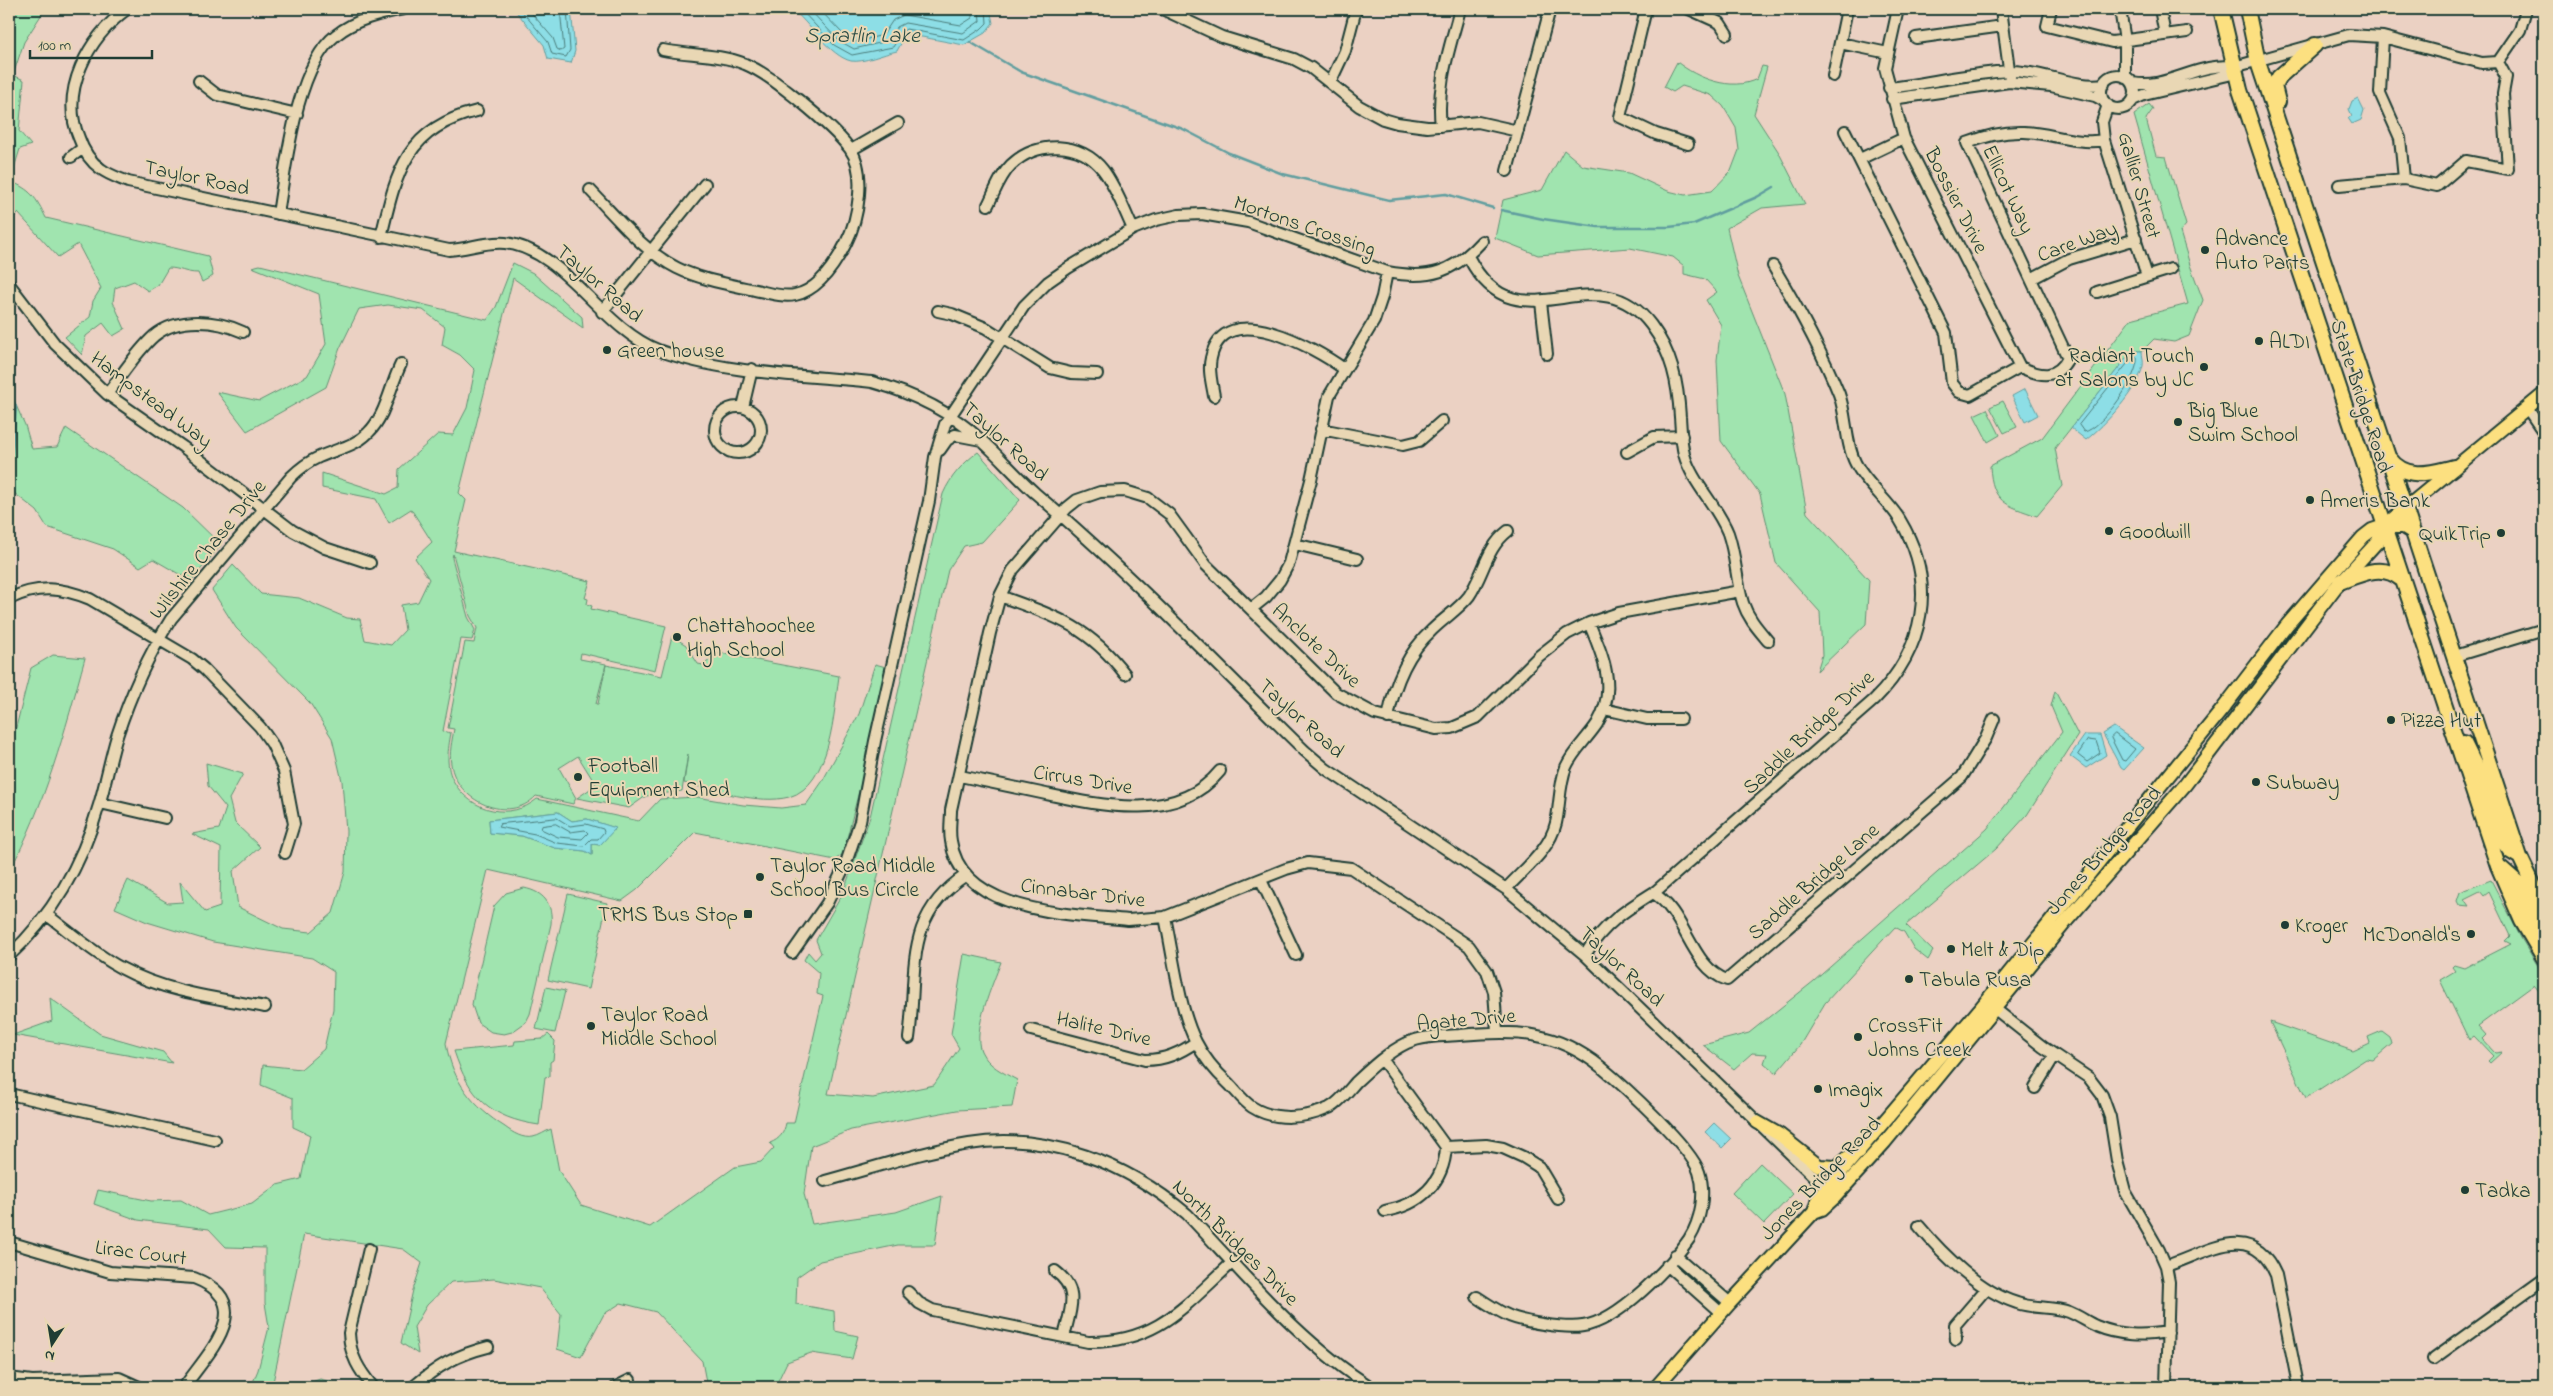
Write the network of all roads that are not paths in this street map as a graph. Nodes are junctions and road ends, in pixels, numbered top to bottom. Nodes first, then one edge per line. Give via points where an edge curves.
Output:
1 (127, 9) edge
2 (404, 9) edge
3 (1162, 9) edge
4 (1356, 9) edge
5 (1460, 9) edge
6 (1550, 9) edge
7 (1646, 9) edge
8 (1689, 9) edge
9 (1847, 9) edge
10 (1898, 9) edge
11 (2001, 9) edge
12 (2051, 9) edge
13 (2120, 9) edge
14 (2160, 9) edge
15 (2221, 9) edge
16 (2247, 9) edge
17 (2526, 9) edge
18 (2003, 26) junction
19 (2187, 32) dead end
20 (1727, 34) dead end
21 (2165, 35) junction
22 (2383, 37) junction
23 (1916, 38) dead end
24 (2125, 41) junction
25 (1840, 43) junction
26 (2315, 45) junction
27 (663, 50) dead end
28 (1888, 53) junction
29 (2258, 62) junction
30 (2498, 62) junction
31 (2234, 68) junction
32 (1833, 76) dead end
33 (2010, 76) junction
34 (2129, 80) junction
35 (199, 81) dead end
36 (1330, 83) junction
37 (2104, 84) junction
38 (1889, 88) junction
39 (1892, 99) junction
40 (2133, 100) junction
41 (2106, 103) junction
42 (477, 111) dead end
43 (297, 114) junction
44 (898, 124) dead end
45 (1441, 126) junction
46 (1518, 131) junction
47 (1845, 131) dead end
48 (1904, 138) junction
49 (2104, 140) junction
50 (1688, 144) dead end
51 (82, 148) junction
52 (851, 150) junction
53 (71, 157) dead end
54 (1860, 159) junction
55 (2292, 168) junction
56 (1507, 171) dead end
57 (2404, 179) junction
58 (705, 184) dead end
59 (2339, 185) dead end
60 (590, 190) dead end
61 (988, 205) dead end
62 (278, 214) junction
63 (1132, 229) junction
64 (381, 237) junction
65 (2136, 239) junction
66 (1482, 241) dead end
67 (651, 250) junction
68 (1469, 258) junction
69 (1773, 266) dead end
70 (2171, 269) dead end
71 (1387, 272) junction
72 (2147, 276) junction
73 (2031, 278) junction
74 (9, 284) edge
75 (2097, 292) dead end
76 (1541, 302) junction
77 (938, 311) dead end
78 (602, 312) junction
79 (243, 332) dead end
80 (1001, 337) junction
81 (1547, 354) dead end
82 (401, 364) dead end
83 (2020, 367) junction
84 (752, 369) junction
85 (1344, 369) junction
86 (1097, 374) dead end
87 (107, 394) junction
88 (2544, 394) edge
89 (1214, 396) dead end
90 (743, 407) junction
91 (2527, 408) junction
92 (950, 415) junction
93 (1442, 421) dead end
94 (1321, 430) junction
95 (2544, 432) edge
96 (1682, 436) junction
97 (981, 440) junction
98 (1627, 452) dead end
99 (2386, 454) junction
100 (935, 457) junction
101 (2454, 467) junction
102 (2404, 508) junction
103 (264, 509) junction
104 (1062, 514) junction
105 (2384, 526) junction
106 (2412, 530) junction
107 (1508, 531) dead end
108 (1295, 544) junction
109 (1357, 559) dead end
110 (370, 563) dead end
111 (2401, 579) junction
112 (2340, 582) junction
113 (1740, 591) junction
114 (1000, 596) junction
115 (9, 599) edge
116 (1251, 609) junction
117 (1589, 623) junction
118 (2544, 629) edge
119 (158, 639) junction
120 (1768, 641) dead end
121 (2268, 649) junction
122 (2455, 656) junction
123 (1125, 674) dead end
124 (2444, 707) junction
125 (1604, 709) junction
126 (2221, 711) junction
127 (1388, 718) junction
128 (1994, 719) dead end
129 (1681, 720) dead end
130 (2233, 721) junction
131 (1220, 771) dead end
132 (960, 776) junction
133 (100, 803) junction
134 (2165, 808) junction
135 (165, 818) dead end
136 (285, 853) dead end
137 (2520, 857) junction
138 (2498, 866) junction
139 (966, 875) junction
140 (1261, 880) junction
141 (1506, 889) junction
142 (1653, 893) junction
143 (2544, 907) edge
144 (47, 915) junction
145 (1165, 917) junction
146 (2544, 935) edge
147 (792, 954) dead end
148 (1585, 954) junction
149 (1296, 955) dead end
150 (9, 956) edge
151 (2544, 958) edge
152 (1985, 1002) junction
153 (265, 1007) dead end
154 (1996, 1010) junction
155 (1030, 1030) dead end
156 (1497, 1031) junction
157 (909, 1038) dead end
158 (1196, 1042) junction
159 (2055, 1055) junction
160 (1382, 1059) junction
161 (2035, 1088) dead end
162 (9, 1094) edge
163 (1901, 1102) junction
164 (1757, 1122) junction
165 (215, 1140) dead end
166 (1446, 1147) junction
167 (826, 1181) dead end
168 (1831, 1193) junction
169 (1558, 1199) dead end
170 (1385, 1211) dead end
171 (1919, 1226) dead end
172 (9, 1242) edge
173 (369, 1249) dead end
174 (1675, 1255) junction
175 (1233, 1262) junction
176 (1667, 1265) junction
177 (2166, 1266) junction
178 (1055, 1271) dead end
179 (2544, 1279) edge
180 (1986, 1289) junction
181 (908, 1292) dead end
182 (1477, 1297) dead end
183 (1730, 1302) junction
184 (1721, 1313) junction
185 (2168, 1332) junction
186 (1064, 1337) junction
187 (1956, 1340) dead end
188 (488, 1347) dead end
189 (2433, 1359) dead end
190 (9, 1378) edge
191 (630, 1380) dead end
192 (2297, 1380) dead end
193 (32, 1384) edge
194 (139, 1387) edge
195 (184, 1387) edge
196 (373, 1387) edge
197 (413, 1387) edge
198 (616, 1387) edge
199 (1371, 1387) edge
200 (1656, 1387) edge
201 (2166, 1387) edge

1 - 51 street, Taylor Road via 95,41 75,82 71,106
2 - 43 street via 371,16 336,35 314,62
3 - 36 street via 1222,37 1294,59
4 - 36 street via 1345,51
5 - 45 street via 1441,82 1438,104
6 - 46 street
7 - 50 street via 1620,117 1656,134
8 - 20 street via 1720,23
9 - 25 street
10 - 28 street, Bossier Drive
11 - 18 street
12 - 24 street via 2048,26 2112,42
13 - 24 street, Gallier Street
14 - 21 street
15 - 31 highway, State Bridge Road
16 - 29 highway, State Bridge Road
17 - 30 street via 2520,30
18 - 23 street
18 - 33 street
19 - 21 street
21 - 24 street
22 - 26 street via 2349,35
22 - 30 street via 2482,63
22 - 57 street via 2380,93 2400,138
24 - 34 street, Gallier Street
25 - 28 street
25 - 32 street
26 - 29 street
26 - 55 highway, State Bridge Road via 2279,77 2274,86 2292,150
27 - 52 street via 746,64 781,86 821,119
28 - 38 street, Bossier Drive via 1885,68
29 - 31 street
29 - 55 highway, State Bridge Road
30 - 57 street via 2506,77 2503,94 2508,169 2466,161 2437,186
31 - 34 street via 2223,65 2145,83
31 - 40 street via 2228,75
31 - 105 highway, State Bridge Road
33 - 37 street via 2056,77
33 - 38 street
33 - 39 street
33 - 41 street via 2095,96
34 - 37 street via 2116,76
34 - 40 street, Gallier Street via 2135,92
35 - 43 street via 218,95
36 - 45 street via 1359,106 1383,119 1412,126
37 - 41 street, Gallier Street via 2102,92
38 - 39 street, Bossier Drive
39 - 48 street, Bossier Drive
40 - 41 street, Gallier Street via 2123,108
41 - 49 street, Gallier Street via 2102,122
42 - 64 street via 455,116 439,126 409,155 390,193
43 - 62 street
44 - 52 street
45 - 46 street via 1478,122
46 - 56 street
47 - 54 street
48 - 54 street
48 - 83 street, Bossier Drive
49 - 65 street, Gallier Street
49 - 73 street, Ellicot Way via 2091,143 2024,132 1987,136 1967,143
51 - 53 street
51 - 62 street, Taylor Road via 100,169 128,182
52 - 67 street via 857,166 859,190 853,230 818,284 806,292 793,296 739,286 677,268
54 - 83 street via 1946,333 1952,383 1959,392 1970,395
55 - 99 highway, State Bridge Road
57 - 59 street
58 - 67 street
60 - 67 street
61 - 63 street via 1003,174 1018,159 1039,148 1065,147 1085,154 1103,170
62 - 64 street, Taylor Road
63 - 71 street, Mortons Crossing via 1178,215 1225,216
63 - 80 street, Mortons Crossing via 1048,282 1024,306
64 - 78 street, Taylor Road via 449,250 494,243 522,247 545,258
65 - 72 street, Gallier Street
65 - 73 street, Care Way via 2069,259
66 - 68 street, Mortons Crossing
67 - 78 street
68 - 71 street, Mortons Crossing via 1447,270 1428,275 1407,276
68 - 76 street via 1481,277 1498,292 1519,300
69 - 142 street, Saddle Bridge Drive via 1794,300 1838,394 1855,462 1900,519 1914,548 1922,579 1921,615 1910,651 1883,691
70 - 72 street
71 - 85 street via 1374,321
72 - 75 street
73 - 83 street, Ellicot Way via 2068,358 2064,367 2054,374 2038,375
74 - 87 street, Hampstead Way via 55,344
76 - 81 street
76 - 96 street via 1579,294 1599,294 1622,301 1643,315 1664,344 1674,367
77 - 80 street via 970,320
78 - 84 street, Taylor Road via 657,350 694,360
79 - 87 street via 228,325 208,322 164,330 148,342
80 - 86 street via 1050,368
80 - 92 street, Mortons Crossing
82 - 103 street, Wilshire Chase Drive via 379,417 368,433 353,444 319,456 301,467
84 - 90 street
84 - 92 street, Taylor Road via 872,382
85 - 89 street via 1328,357 1292,340 1256,328 1238,328 1222,338 1210,359
85 - 94 street via 1329,396
87 - 103 street, Hampstead Way
88 - 91 main road, Jones Bridge Road
90 - 90 street via 724,412 716,426 722,446 736,453 745,452 756,444 761,431 754,414
91 - 95 street
91 - 101 main road, Jones Bridge Road
92 - 97 street, Taylor Road
92 - 100 street, Mortons Crossing
93 - 94 street via 1419,441 1403,446
94 - 108 street
96 - 98 street via 1654,437
96 - 113 street via 1688,466 1728,533
97 - 100 street via 955,435 947,440
97 - 104 street, Taylor Road
99 - 101 highway via 2394,465 2408,474 2425,474
99 - 102 highway, State Bridge Road
100 - 147 street, Mortons Crossing via 929,501 860,821 846,863 827,903
101 - 102 main road, Jones Bridge Road
102 - 105 main road, Jones Bridge Road
102 - 106 highway, State Bridge Road
103 - 110 street, Hampstead Way via 309,541
103 - 119 street, Wilshire Chase Drive via 186,599
104 - 114 street, Cinnabar Drive via 1013,570
104 - 116 street, Anclote Drive via 1078,500 1100,492 1125,491 1148,498 1170,514 1206,565
104 - 141 street, Taylor Road via 1326,769
105 - 106 highway via 2404,526
105 - 111 highway, State Bridge Road
105 - 112 main road, Jones Bridge Road via 2378,541
105 - 121 main road, Jones Bridge Road via 2363,537
106 - 122 highway, State Bridge Road
107 - 127 street via 1492,547 1468,597 1430,632 1411,656 1396,686
108 - 109 street
108 - 116 street via 1280,580
111 - 112 highway via 2376,570
111 - 124 highway, State Bridge Road
112 - 130 main road, Jones Bridge Road
113 - 117 street, Anclote Drive via 1619,613
113 - 120 street via 1750,619
114 - 123 street via 1074,625 1092,638
114 - 132 street, Cinnabar Drive
115 - 119 street via 37,589 70,590 90,598
116 - 127 street, Anclote Drive via 1336,693 1361,708
117 - 125 street via 1607,671
117 - 127 street, Anclote Drive via 1567,634 1538,656 1485,711 1469,722 1436,729
118 - 122 street
119 - 133 street, Wilshire Chase Drive via 118,733
119 - 136 street via 204,669 260,727 272,744 284,771 294,824
121 - 126 main road, Jones Bridge Road
121 - 130 main road via 2267,660 2235,708
122 - 137 highway, State Bridge Road
124 - 137 highway via 2482,780 2502,840 2510,851
124 - 138 highway, State Bridge Road
125 - 129 street via 1647,719
125 - 141 street via 1566,767 1556,823 1548,843
126 - 134 main road via 2215,729 2184,766
126 - 152 main road, Jones Bridge Road
128 - 142 street, Saddle Bridge Lane via 1962,777 1727,980 1718,977 1702,961 1664,899
130 - 134 main road, Jones Bridge Road
131 - 132 street, Cirrus Drive via 1210,784 1196,792 1162,803 1129,808 1098,805
132 - 139 street, Cinnabar Drive via 951,810 950,840 955,858
133 - 135 street
133 - 144 street, Wilshire Chase Drive via 78,864
134 - 154 main road, Jones Bridge Road via 2069,918
137 - 143 highway, State Bridge Road
138 - 146 highway via 2518,883
138 - 151 highway, State Bridge Road via 2522,921
139 - 145 street, Cinnabar Drive via 992,895 1015,905 1128,920
139 - 157 street via 941,894 922,925 916,946
140 - 145 street, Cinnabar Drive
140 - 149 street
140 - 156 street, Cinnabar Drive via 1308,863 1351,868 1469,946 1487,971 1494,992
141 - 148 street, Taylor Road
142 - 148 street, Saddle Bridge Drive via 1629,906 1604,929
144 - 150 street, Wilshire Chase Drive
144 - 153 street via 103,957 142,978 182,991
145 - 158 street, Agate Drive
148 - 164 street, Taylor Road
152 - 154 street
152 - 163 main road, Jones Bridge Road
154 - 159 street
154 - 168 main road, Jones Bridge Road via 1885,1142
155 - 158 street, Halite Drive via 1145,1060 1160,1060
156 - 160 street, Agate Drive via 1408,1042
156 - 174 street, Agate Drive via 1540,1035 1578,1050 1660,1122 1692,1157 1699,1172 1702,1200 1689,1238
158 - 160 street, Agate Drive via 1215,1070 1251,1106 1282,1117 1298,1118 1330,1107
159 - 161 street
159 - 177 street via 2089,1078 2102,1095 2110,1117 2125,1191
160 - 166 street
162 - 165 street
163 - 164 main road via 1888,1109 1842,1164 1831,1168 1819,1166 1780,1135
163 - 168 main road, Jones Bridge Road
164 - 168 street, Taylor Road
166 - 169 street via 1486,1145 1523,1157 1539,1168
166 - 170 street via 1445,1160 1431,1189
167 - 175 street, North Bridges Drive via 970,1144 1012,1142 1059,1148 1107,1163 1151,1186 1186,1214
168 - 183 main road, Jones Bridge Road via 1815,1202 1814,1212
171 - 180 street via 1934,1244
172 - 195 street, Lirac Court via 110,1272 204,1281 218,1294 226,1316 224,1330
173 - 196 street via 349,1345 358,1368
174 - 176 street, Agate Drive
174 - 183 street
175 - 186 street via 1172,1317 1147,1332 1108,1342
175 - 199 street, North Bridges Drive via 1315,1347 1342,1370
176 - 182 street, Agate Drive via 1627,1303 1598,1323 1584,1326 1567,1328 1507,1316
176 - 184 street
177 - 185 street via 2169,1282
177 - 192 street via 2229,1243 2248,1245 2263,1254 2276,1275
178 - 186 street via 1066,1279 1072,1291
179 - 189 street
180 - 185 street via 2018,1304 2069,1312 2112,1332 2139,1335
180 - 187 street via 1955,1325
181 - 186 street via 918,1303 932,1310
183 - 184 main road, Jones Bridge Road
184 - 200 main road, Jones Bridge Road
185 - 201 street
188 - 197 street via 466,1352 443,1363
190 - 193 street
191 - 198 street
193 - 194 street via 119,1378

